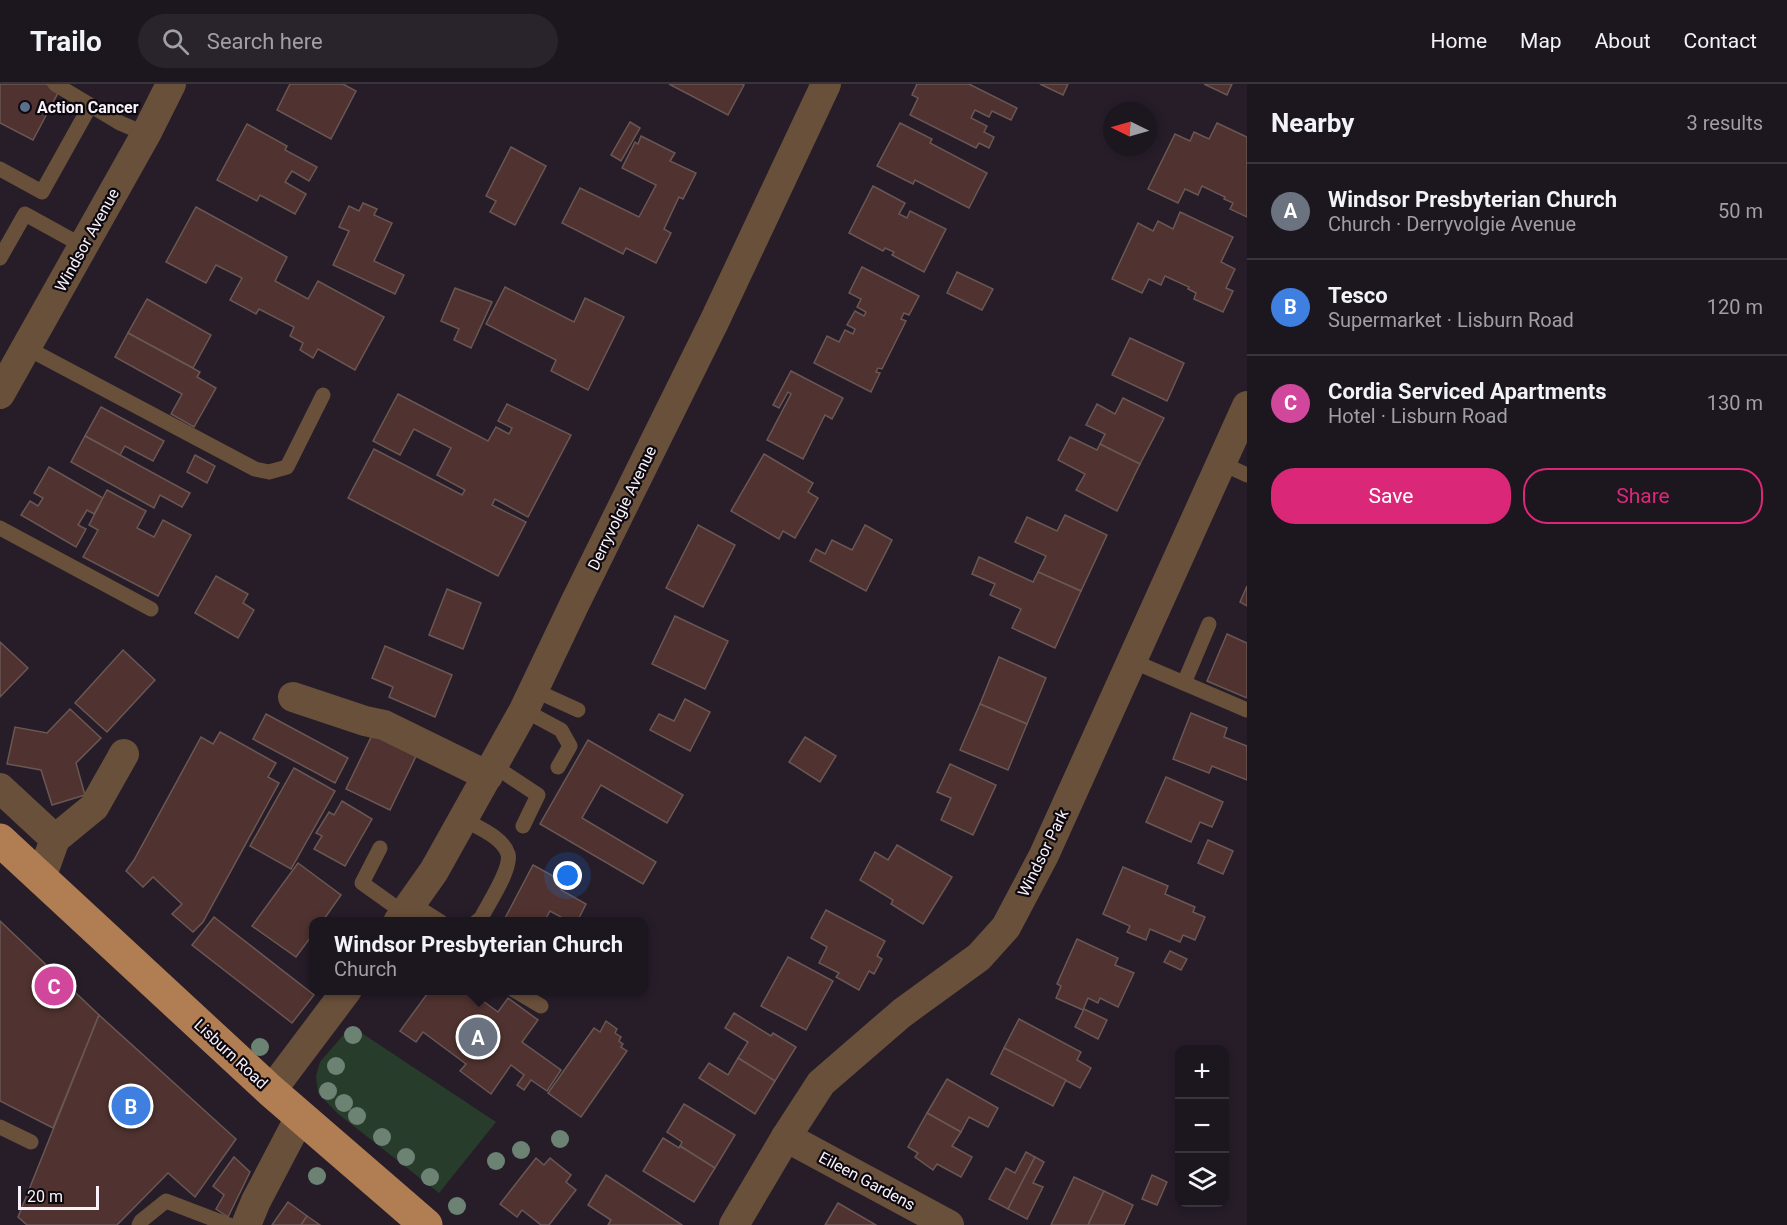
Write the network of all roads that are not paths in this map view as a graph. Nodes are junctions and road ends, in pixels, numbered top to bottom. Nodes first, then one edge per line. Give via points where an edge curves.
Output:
1 (55, 84) edge
2 (171, 84) edge
3 (826, 84) edge
4 (90, 106) junction
5 (146, 134) junction
6 (0, 169) edge
7 (84, 246) junction
8 (0, 258) edge
9 (25, 347) junction
10 (0, 394) edge
11 (323, 395) dead end
12 (1247, 406) edge
13 (1234, 469) edge
14 (0, 528) edge
15 (151, 609) dead end
16 (1209, 624) dead end
17 (1130, 660) junction
18 (1184, 683) junction
19 (293, 697) dead end
20 (529, 700) junction
21 (578, 710) dead end
22 (1247, 710) edge
23 (124, 754) dead end
24 (558, 767) dead end
25 (491, 771) junction
26 (0, 789) edge
27 (463, 819) junction
28 (523, 826) dead end
29 (55, 839) junction
30 (0, 840) edge
31 (380, 849) dead end
32 (41, 878) junction
33 (404, 913) edge
34 (422, 917) edge
35 (482, 917) edge
36 (343, 995) edge
37 (523, 995) edge
38 (541, 1005) dead end
39 (271, 1091) junction
40 (300, 1117) junction
41 (0, 1127) edge
42 (786, 1137) junction
43 (31, 1142) dead end
44 (139, 1225) edge
45 (229, 1225) edge
46 (246, 1225) edge
47 (426, 1225) edge
48 (734, 1225) edge
49 (949, 1225) edge

1 - 4 lane
2 - 5 street, Windsor Avenue
3 - 20 street, Derryvolgie Avenue
4 - 5 lane
4 - 6 lane via 42,192
5 - 7 street, Windsor Avenue
7 - 8 lane via 25,214
7 - 9 street, Windsor Avenue
9 - 10 street, Windsor Avenue
9 - 11 lane via 255,469 269,472 287,467
12 - 13 street, Windsor Park
13 - 17 street, Windsor Park
14 - 15 lane
16 - 18 lane
17 - 18 lane
17 - 42 street, Windsor Park via 1044,855 1006,927 979,957 902,1013 821,1083
18 - 22 lane
19 - 25 street via 384,725
20 - 21 lane
20 - 24 lane via 561,730 570,746
20 - 25 street, Derryvolgie Avenue
23 - 29 street via 94,807
25 - 27 street, Derryvolgie Avenue
25 - 28 lane via 538,795
26 - 29 street
27 - 33 street, Derryvolgie Avenue via 434,871
27 - 35 lane via 487,832 508,854 507,869
29 - 32 street
30 - 32 main road, Lisburn Road
31 - 33 lane via 363,884
32 - 39 main road, Lisburn Road
33 - 34 lane
36 - 39 street
37 - 38 lane
39 - 40 main road, Lisburn Road
40 - 46 street
40 - 47 main road, Lisburn Road
41 - 43 lane
42 - 48 street, Windsor Park
42 - 49 street, Eileen Gardens
44 - 45 lane via 166,1201

